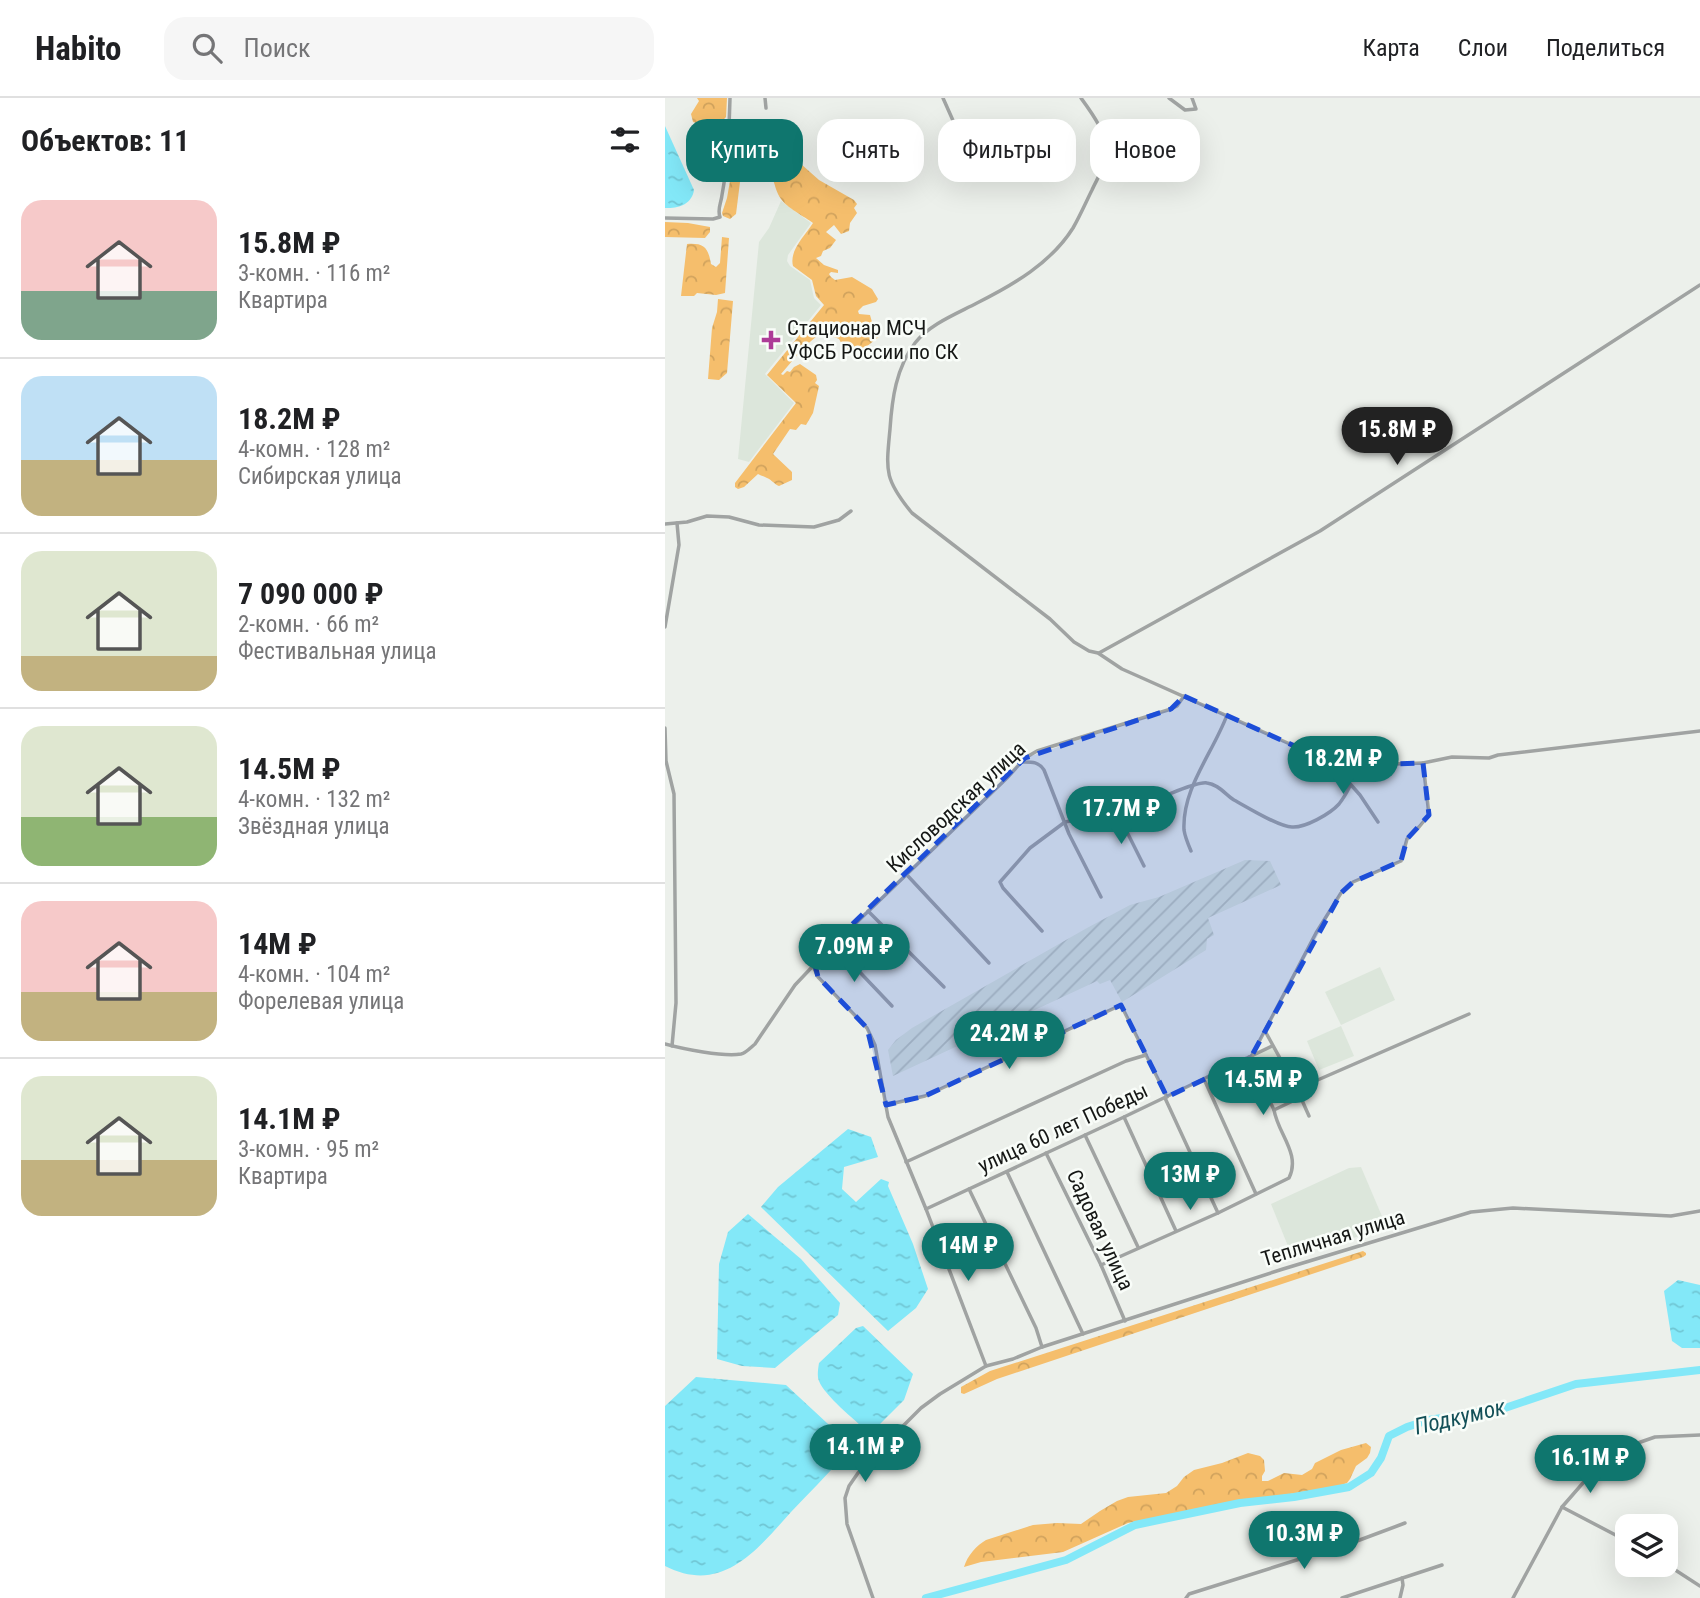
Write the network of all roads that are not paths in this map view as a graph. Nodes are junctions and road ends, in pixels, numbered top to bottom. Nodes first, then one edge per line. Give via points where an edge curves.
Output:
1 (730, 98) edge
2 (765, 98) edge
3 (943, 98) edge
4 (1081, 98) edge
5 (1169, 98) edge
6 (1192, 98) edge
7 (766, 108) dead end
8 (952, 119) edge
9 (665, 218) edge
10 (1700, 285) edge
11 (852, 511) dead end
12 (677, 523) junction
13 (665, 524) edge
14 (665, 627) edge
15 (1098, 653) junction
16 (1184, 696) junction
17 (1227, 715) junction
18 (665, 728) edge
19 (1700, 731) edge
20 (1326, 758) junction
21 (1021, 762) junction
22 (1423, 763) junction
23 (1194, 785) junction
24 (1350, 786) junction
25 (1119, 816) junction
26 (1065, 822) junction
27 (1378, 822) dead end
28 (1191, 851) dead end
29 (1144, 866) dead end
30 (907, 875) junction
31 (1101, 897) dead end
32 (868, 911) junction
33 (1042, 932) dead end
34 (834, 945) junction
35 (989, 963) dead end
36 (813, 966) junction
37 (944, 986) dead end
38 (892, 1006) dead end
39 (1469, 1014) dead end
40 (1265, 1031) junction
41 (665, 1044) edge
42 (672, 1046) junction
43 (1272, 1046) junction
44 (1146, 1055) junction
45 (1250, 1057) junction
46 (1204, 1079) junction
47 (1297, 1089) junction
48 (1166, 1097) junction
49 (1301, 1097) junction
50 (887, 1105) junction
51 (1274, 1110) junction
52 (1309, 1116) dead end
53 (1124, 1117) junction
54 (1085, 1135) junction
55 (1046, 1153) junction
56 (906, 1163) junction
57 (1007, 1171) junction
58 (969, 1189) junction
59 (1255, 1194) junction
60 (926, 1209) junction
61 (1700, 1211) edge
62 (1218, 1213) junction
63 (1176, 1231) junction
64 (1139, 1248) junction
65 (1101, 1265) junction
66 (1125, 1321) junction
67 (1083, 1334) junction
68 (1042, 1348) junction
69 (986, 1366) junction
70 (1700, 1435) edge
71 (1562, 1507) junction
72 (1405, 1523) dead end
73 (1615, 1535) edge
74 (1442, 1565) dead end
75 (1678, 1572) edge
76 (1402, 1578) junction
77 (1700, 1586) edge
78 (873, 1598) edge
79 (1187, 1598) edge
80 (1342, 1598) edge
81 (1400, 1598) edge
82 (1513, 1598) edge

1 - 9 street via 720,217
2 - 7 street
3 - 8 street
4 - 15 street via 1107,147 1100,173 1072,228 1033,270 928,330 916,342 895,386 887,471 912,513 1074,642
5 - 6 street via 1185,110 1196,109
10 - 15 street via 1320,531
11 - 12 street via 814,527 759,525 707,516
12 - 13 street
12 - 14 street via 678,556
15 - 16 street
16 - 17 street
16 - 21 street, Кисловодская улица via 1171,709 1037,751
17 - 20 street
17 - 23 street
18 - 42 street via 674,794 676,1003
19 - 22 street
20 - 22 street via 1366,765
20 - 24 street
21 - 26 street via 1040,764
21 - 30 street, Кисловодская улица
22 - 40 street via 1429,815 1406,839 1401,861 1353,881 1341,893
23 - 24 street via 1214,785 1293,828 1335,808
23 - 25 street
23 - 28 street via 1184,827
24 - 27 street
25 - 26 street via 1096,824 1081,819
25 - 29 street
26 - 31 street
26 - 33 street via 1030,848 1000,882
30 - 32 street, Кисловодская улица
30 - 35 street
32 - 34 street, Кисловодская улица
32 - 37 street
34 - 36 street, Кисловодская улица
34 - 38 street
36 - 42 street, Кисловодская улица via 743,1054
36 - 50 street via 867,1028
39 - 47 street
40 - 43 street
40 - 45 street
41 - 42 street
43 - 45 street, улица 60 лет Победы
43 - 47 street
44 - 48 street
44 - 50 street via 1121,1005 925,1096
44 - 56 street
45 - 46 street, улица 60 лет Победы
45 - 51 street
46 - 48 street, улица 60 лет Победы
46 - 59 street
47 - 49 street
48 - 53 street, улица 60 лет Победы
48 - 62 street
49 - 51 street
49 - 52 street
50 - 56 street
51 - 59 street via 1294,1169 1289,1178
53 - 54 street, улица 60 лет Победы
53 - 63 street
54 - 55 street, улица 60 лет Победы
54 - 64 street
55 - 57 street, улица 60 лет Победы
55 - 65 street, Садовая улица
56 - 60 street
57 - 58 street, улица 60 лет Победы
57 - 67 street
58 - 60 street, улица 60 лет Победы
58 - 68 street
59 - 62 street
60 - 69 street
61 - 66 street, Тепличная улица via 1671,1216 1513,1208 1471,1212
62 - 63 street
63 - 64 street
64 - 65 street
65 - 66 street, Садовая улица
66 - 67 street, Тепличная улица
67 - 68 street, Тепличная улица
68 - 69 street, Тепличная улица
69 - 78 street, Тепличная улица via 921,1408 849,1486 847,1524
70 - 71 street via 1655,1437 1612,1452
71 - 73 street
71 - 82 street
72 - 79 street
74 - 76 street
75 - 77 street
76 - 80 street
76 - 81 street

